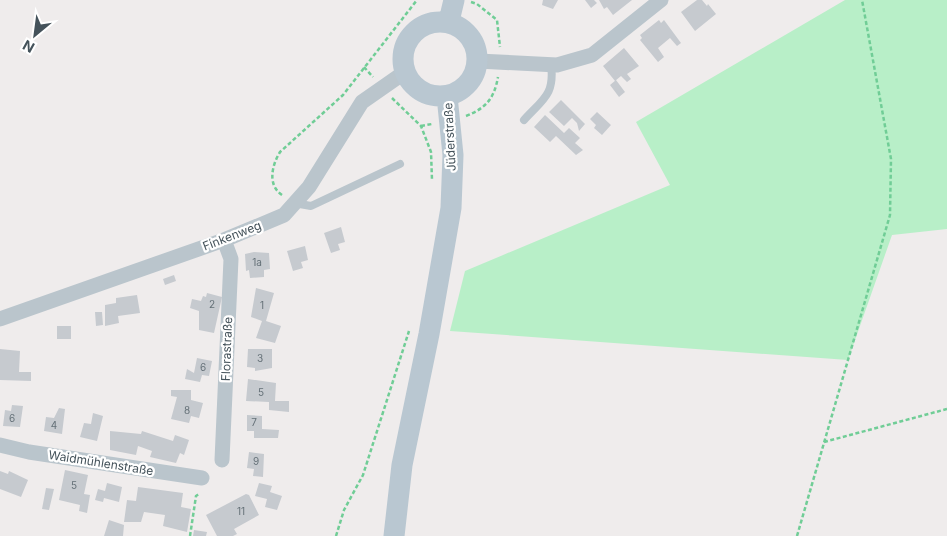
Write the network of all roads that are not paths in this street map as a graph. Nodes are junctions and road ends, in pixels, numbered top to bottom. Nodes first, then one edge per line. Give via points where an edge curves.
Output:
1 (454, 0) edge
2 (661, 0) edge
3 (449, 21) junction
4 (478, 62) junction
5 (551, 64) junction
6 (405, 72) junction
7 (447, 96) junction
8 (524, 120) dead end
9 (400, 164) dead end
10 (294, 203) junction
11 (224, 240) junction
12 (0, 319) edge
13 (0, 445) edge
14 (222, 460) dead end
15 (202, 485) road end
16 (394, 536) edge

1 - 3 main road
2 - 5 street via 592,55
3 - 4 main road via 470,37
3 - 6 main road via 426,24 408,38 403,55
4 - 5 street
4 - 7 main road via 470,81 460,91
5 - 8 lane via 553,80 550,92
6 - 7 main road via 422,91
6 - 10 street, Finkenweg via 362,102 309,186
7 - 16 main road, Jüderstraße via 453,155 451,208 402,465
9 - 10 lane via 311,206
10 - 11 street, Finkenweg via 284,215
11 - 12 street, Finkenweg
11 - 14 street, Florastraße via 230,259
13 - 15 street, Waidmühlenstraße

